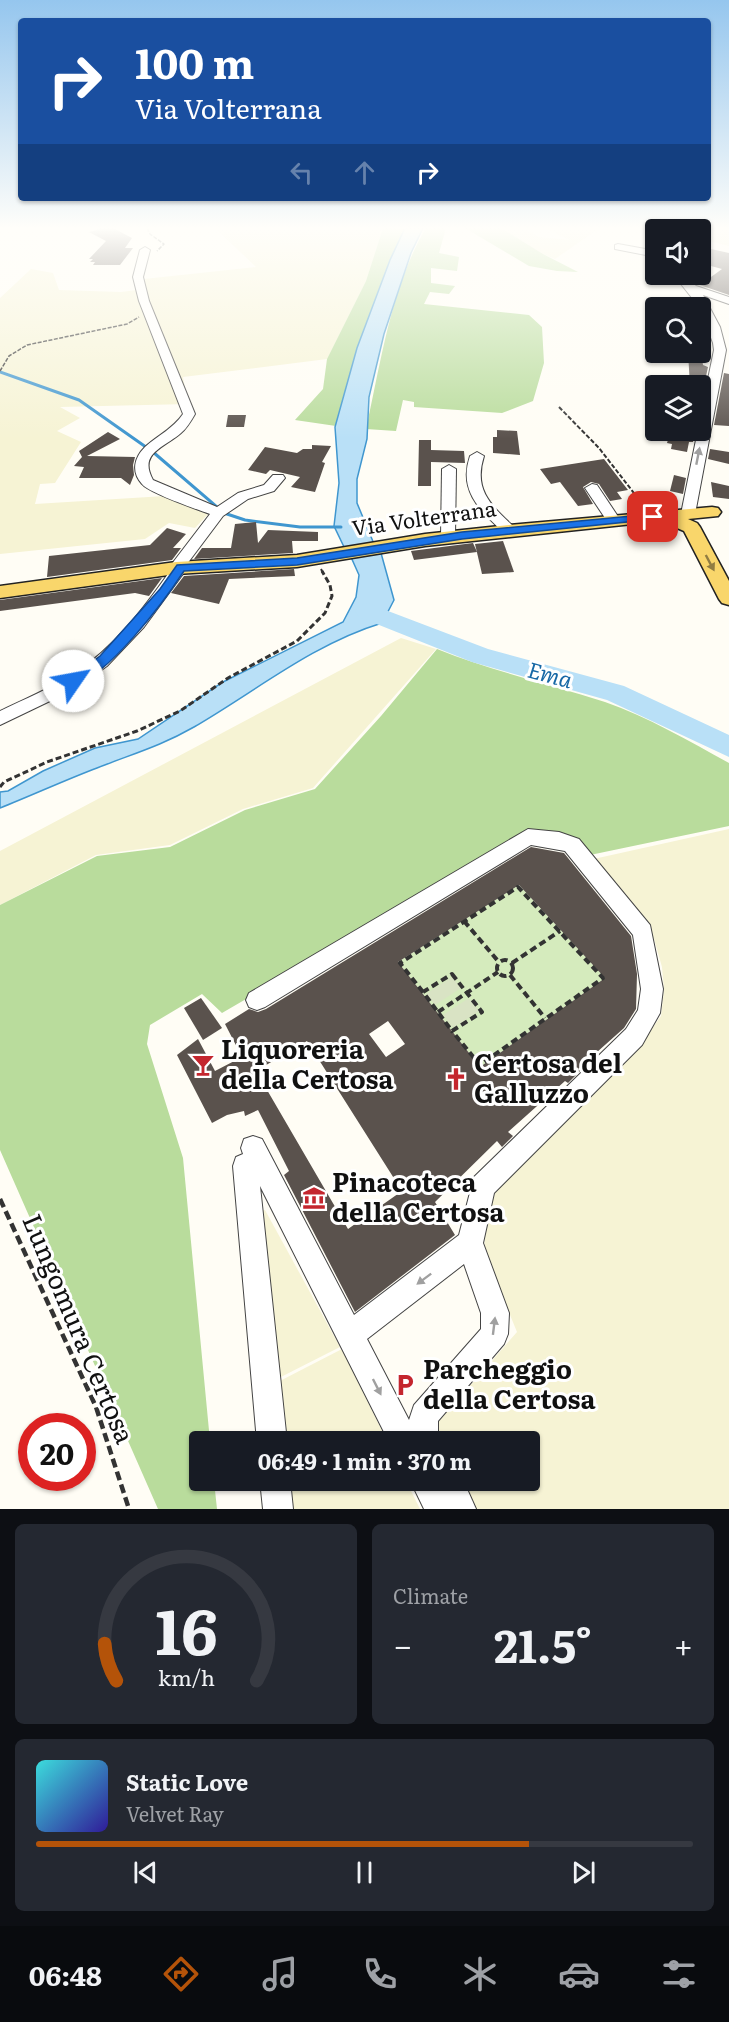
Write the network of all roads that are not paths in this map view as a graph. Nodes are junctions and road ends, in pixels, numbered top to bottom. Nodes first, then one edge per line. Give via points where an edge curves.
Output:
1 (144, 298) edge
2 (699, 298) edge
3 (477, 456) dead end
4 (449, 469) dead end
5 (278, 478) dead end
6 (592, 488) dead end
7 (720, 510) edge
8 (218, 513) junction
9 (675, 519) junction
10 (614, 521) junction
11 (509, 530) junction
12 (447, 537) junction
13 (178, 568) junction
14 (0, 592) edge
15 (729, 598) edge
16 (0, 719) edge
17 (257, 1000) dead end
18 (470, 1243) junction
19 (350, 1335) junction
20 (271, 1431) edge
21 (399, 1431) edge
22 (423, 1431) edge
23 (276, 1491) edge
24 (431, 1491) edge
25 (452, 1491) edge
26 (278, 1509) edge
27 (440, 1509) edge
28 (461, 1509) edge

1 - 8 street via 189,414 177,430 147,452 142,468 144,477 148,483
9 -> 2 street via 720,350 719,339
3 - 11 street via 472,468 474,492
4 - 12 street
5 - 8 street via 269,488 243,496
6 - 10 street
7 - 9 main road, Via Volterrana via 697,518
8 - 13 street
9 - 10 main road, Via Volterrana
9 -> 15 main road
10 - 11 main road, Via Volterrana
11 - 12 main road, Via Volterrana
12 - 13 main road, Via Volterrana via 318,560
13 - 14 main road, Via Volterrana
13 - 16 street via 165,591 88,673
17 - 18 street via 528,837 572,845 644,932 652,989 649,1013 634,1037 483,1186
18 -> 19 street
22 -> 18 street via 424,1415 494,1334 495,1313
19 - 20 street via 249,1157
19 -> 21 street
23 - 26 street
24 - 27 street
25 - 28 street

